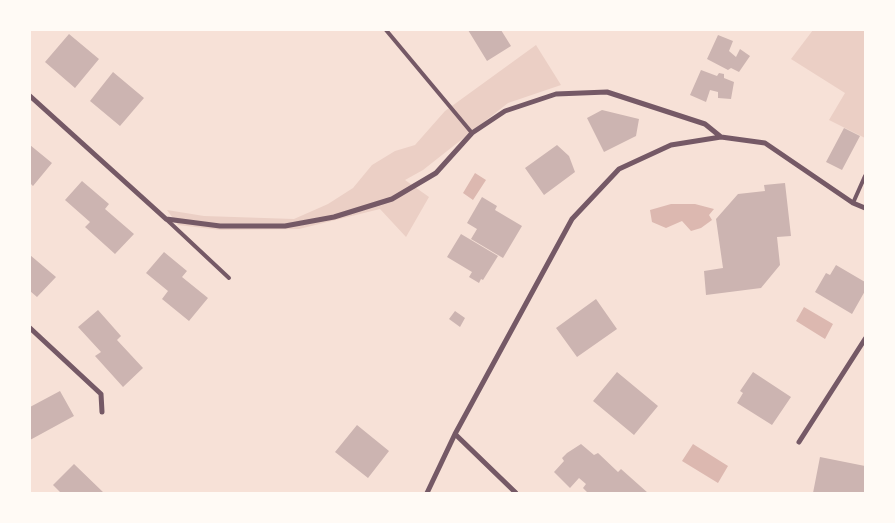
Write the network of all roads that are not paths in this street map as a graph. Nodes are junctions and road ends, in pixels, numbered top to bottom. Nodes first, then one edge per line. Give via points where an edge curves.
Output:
1 (386, 30) edge
2 (30, 96) edge
3 (472, 134) junction
4 (721, 136) junction
5 (865, 176) edge
6 (853, 203) junction
7 (865, 208) edge
8 (166, 219) junction
9 (229, 278) dead end
10 (30, 328) edge
11 (865, 339) edge
12 (102, 412) dead end
13 (455, 434) junction
14 (799, 442) dead end
15 (427, 493) edge
16 (516, 493) edge

1 - 3 lane
2 - 8 street
3 - 4 street via 505,111 556,94 606,92 705,124
3 - 8 street via 436,173 392,200 334,217 285,226 220,226
4 - 6 street via 764,144
4 - 13 street via 671,145 619,168 572,219
5 - 6 lane
6 - 7 street
8 - 9 lane
10 - 12 street via 101,394
11 - 14 street
13 - 15 street
13 - 16 street

